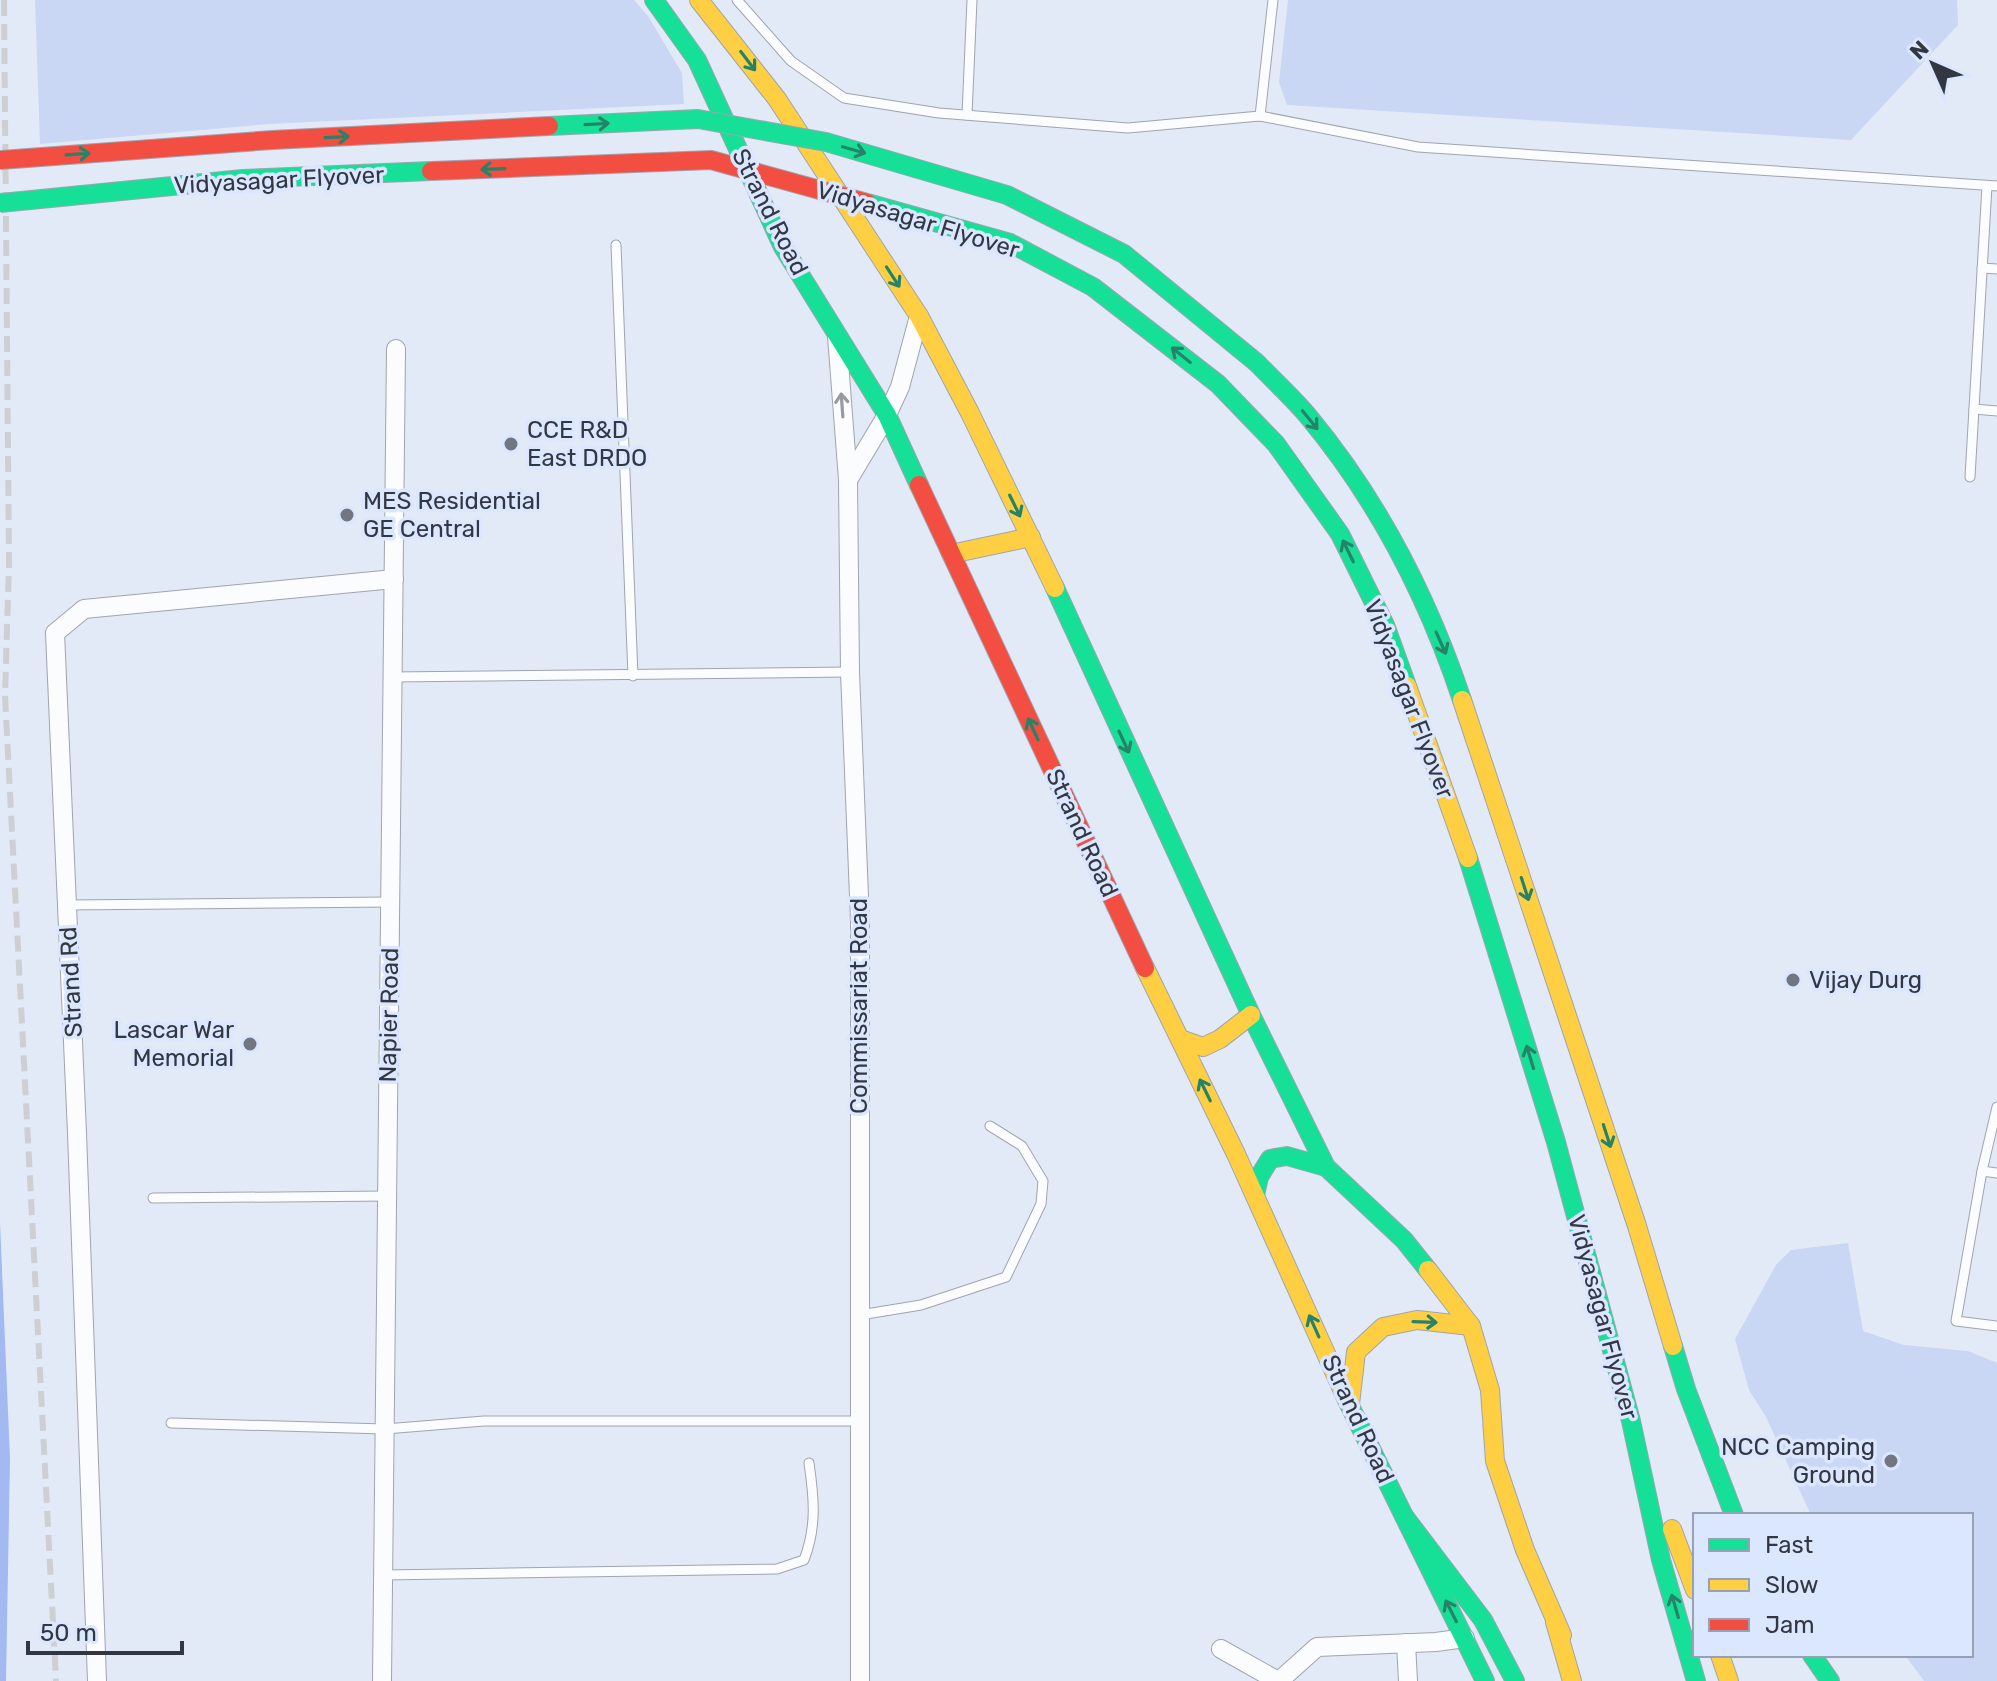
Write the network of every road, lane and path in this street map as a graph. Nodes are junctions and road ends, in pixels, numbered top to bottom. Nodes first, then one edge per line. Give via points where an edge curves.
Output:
1 (654, 0) edge
2 (699, 0) edge
3 (737, 0) edge
4 (972, 0) edge
5 (1273, 0) edge
6 (967, 115) junction
7 (1260, 116) junction
8 (0, 160) edge
9 (1992, 186) edge
10 (0, 203) edge
11 (616, 245) dead end
12 (1982, 268) junction
13 (1997, 269) edge
14 (919, 316) junction
15 (837, 331) junction
16 (396, 349) dead end
17 (1974, 409) junction
18 (1997, 411) edge
19 (887, 415) junction
20 (1970, 477) dead end
21 (848, 480) junction
22 (1031, 537) junction
23 (951, 554) junction
24 (394, 579) junction
25 (850, 672) junction
26 (633, 676) junction
27 (391, 677) junction
28 (390, 902) junction
29 (67, 905) junction
30 (1251, 1015) junction
31 (1180, 1039) junction
32 (1997, 1107) edge
33 (990, 1126) dead end
34 (1326, 1167) junction
35 (1982, 1171) junction
36 (1997, 1173) edge
37 (1255, 1195) junction
38 (388, 1196) junction
39 (153, 1198) dead end
40 (860, 1315) junction
41 (1471, 1326) junction
42 (1997, 1326) edge
43 (1350, 1406) junction
44 (860, 1421) junction
45 (1631, 1421) junction
46 (171, 1423) dead end
47 (385, 1429) junction
48 (809, 1463) dead end
49 (1733, 1513) edge
50 (1404, 1516) junction
51 (384, 1575) junction
52 (1693, 1585) edge
53 (1555, 1622) junction
54 (1465, 1638) junction
55 (1406, 1643) junction
56 (1221, 1649) dead end
57 (1721, 1657) edge
58 (1797, 1657) edge
59 (1813, 1657) edge
60 (1287, 1678) edge
61 (97, 1681) edge
62 (382, 1681) edge
63 (860, 1681) edge
64 (1408, 1681) edge
65 (1485, 1681) edge
66 (1515, 1681) edge
67 (1572, 1681) edge
68 (1586, 1681) edge
69 (1696, 1681) edge
70 (1729, 1681) edge
71 (1808, 1681) edge
72 (1830, 1681) edge

1 - 15 main road, Strand Road via 697,60 783,247
2 -> 14 main road via 777,99
3 - 6 lane via 791,61 844,98
4 - 6 lane
5 - 7 lane
6 - 7 lane via 1128,128
7 - 9 lane via 1418,147
8 -> 49 main road, Vidyasagar Flyover, bridge via 272,140 698,119 826,142 1007,195 1124,254 1257,363 1307,415 1350,471 1406,564 1457,682 1686,1389
9 - 12 lane
45 -> 10 main road, Vidyasagar Flyover, bridge via 1556,1142 1468,858 1385,625 1340,534 1276,444 1218,384 1093,287 1010,243 711,160 243,179
11 - 26 lane
12 - 13 lane
12 - 17 lane
14 - 19 street
14 -> 22 main road
15 - 19 main road, Strand Road
21 -> 15 street, Commissariat Road
16 - 24 street, Napier Road
17 - 18 lane
17 - 20 lane
19 - 21 street
19 - 23 main road, Strand Road
21 - 25 street, Commissariat Road
22 - 23 main road
22 -> 30 main road
31 -> 23 main road, Strand Road
24 - 27 street, Napier Road
24 - 29 street, Strand Rd via 84,609 55,633
25 - 26 lane
25 - 40 street, Commissariat Road via 860,921
26 - 27 lane
27 - 28 street, Napier Road
28 - 29 lane
28 - 38 street, Napier Road
29 - 61 street, Strand Rd
30 - 31 main road via 1203,1047
30 - 34 main road
37 -> 31 main road, Strand Road
32 - 35 lane
33 - 40 lane via 1022,1146 1043,1181 1041,1204 1006,1277 921,1305
34 - 37 main road via 1282,1153 1272,1156 1259,1171
34 - 41 main road via 1404,1240
35 - 36 lane
35 - 42 lane via 1956,1321
43 -> 37 main road, Strand Road
38 - 39 lane
38 - 47 street, Napier Road
40 - 44 street, Commissariat Road
43 -> 41 main road via 1356,1352 1383,1327 1417,1320
41 - 53 main road via 1490,1390 1495,1461
43 - 50 main road, Strand Road
44 - 47 lane via 484,1421
44 - 63 street, Commissariat Road
45 - 52 main road
69 -> 45 main road, Vidyasagar Flyover via 1661,1560
46 - 47 lane
47 - 51 street, Napier Road
48 - 51 lane via 813,1538 804,1560 777,1569
54 -> 50 main road, Strand Road
50 - 66 main road via 1483,1620
51 - 62 street, Napier Road
53 - 67 main road
53 - 68 main road
54 - 55 street
54 - 65 main road, Strand Road
55 - 60 street via 1317,1647
55 - 64 street
56 - 60 street
57 - 70 main road
58 - 71 main road
59 - 72 main road

